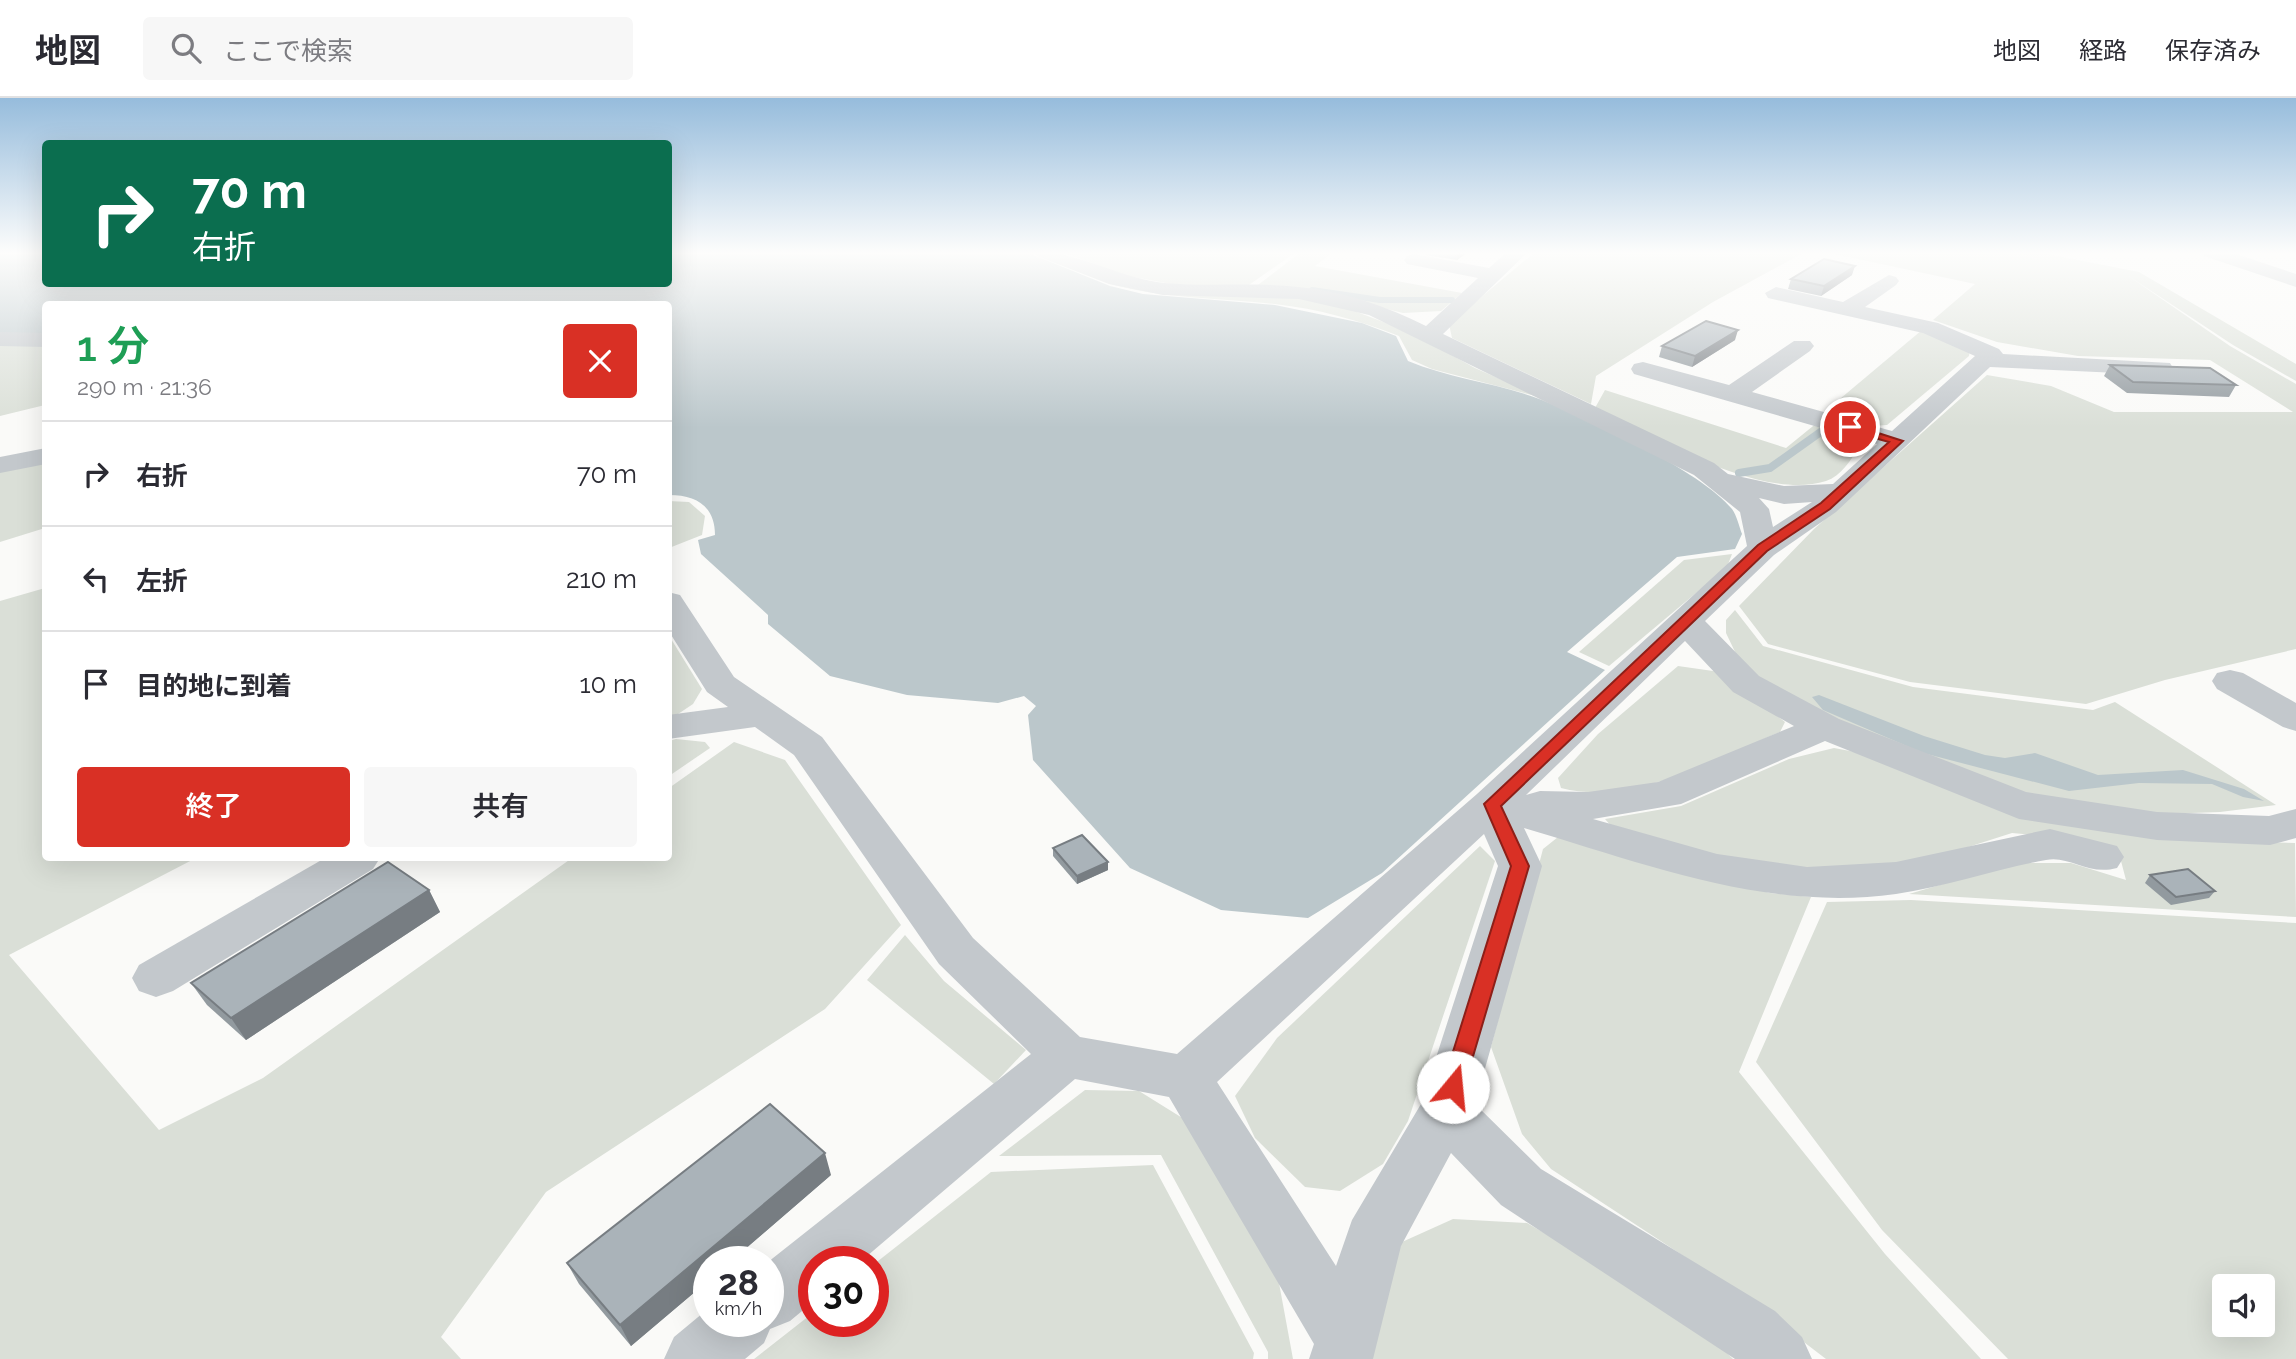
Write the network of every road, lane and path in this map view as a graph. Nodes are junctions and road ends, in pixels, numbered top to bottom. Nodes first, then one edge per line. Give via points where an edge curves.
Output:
1 (1378, 311) edge
2 (1455, 311) edge
3 (1854, 311) edge
4 (1429, 335) junction
5 (0, 339) edge
6 (42, 340) edge
7 (1802, 346) dead end
8 (1985, 360) junction
9 (1643, 369) dead end
10 (2184, 369) edge
11 (1733, 394) junction
12 (1897, 441) junction
13 (42, 457) edge
14 (0, 465) edge
15 (1720, 481) junction
16 (1842, 492) junction
17 (1763, 548) junction
18 (672, 608) edge
19 (1687, 621) junction
20 (2230, 681) dead end
21 (763, 714) junction
22 (2296, 719) edge
23 (672, 726) edge
24 (1825, 727) junction
25 (1492, 804) junction
26 (2296, 822) edge
27 (2102, 858) dead end
28 (353, 861) edge
29 (156, 978) dead end
30 (1066, 1056) junction
31 (1186, 1078) junction
32 (1446, 1111) junction
33 (834, 1246) edge
34 (798, 1275) edge
35 (784, 1287) edge
36 (723, 1337) edge
37 (1344, 1349) edge
38 (696, 1359) edge
39 (1780, 1359) edge

1 - 4 street
2 - 4 street
3 - 8 street via 1930,328 1991,354
4 - 15 street via 1704,469
5 - 6 street
7 - 11 street
8 - 10 street
8 - 12 street
9 - 11 street
11 - 12 street
12 - 16 street
13 - 14 street
15 - 16 street via 1784,495
15 - 17 street via 1754,509
16 - 17 street
17 - 19 street
18 - 21 street via 720,684
19 - 24 street via 1746,684
19 - 25 street
20 - 22 street
21 - 23 street
21 - 30 street via 808,746 956,951
24 - 25 street via 1666,794 1588,806
24 - 26 street via 2019,804 2157,826 2270,831
25 - 27 street via 1717,870 1807,883 1896,878 2050,844
25 - 31 street
25 - 32 street via 1520,866
28 - 29 street
30 - 31 street
30 - 33 street
31 - 37 street
32 - 37 street via 1373,1239
32 - 39 street via 1521,1187 1753,1333
34 - 35 street
36 - 38 street

